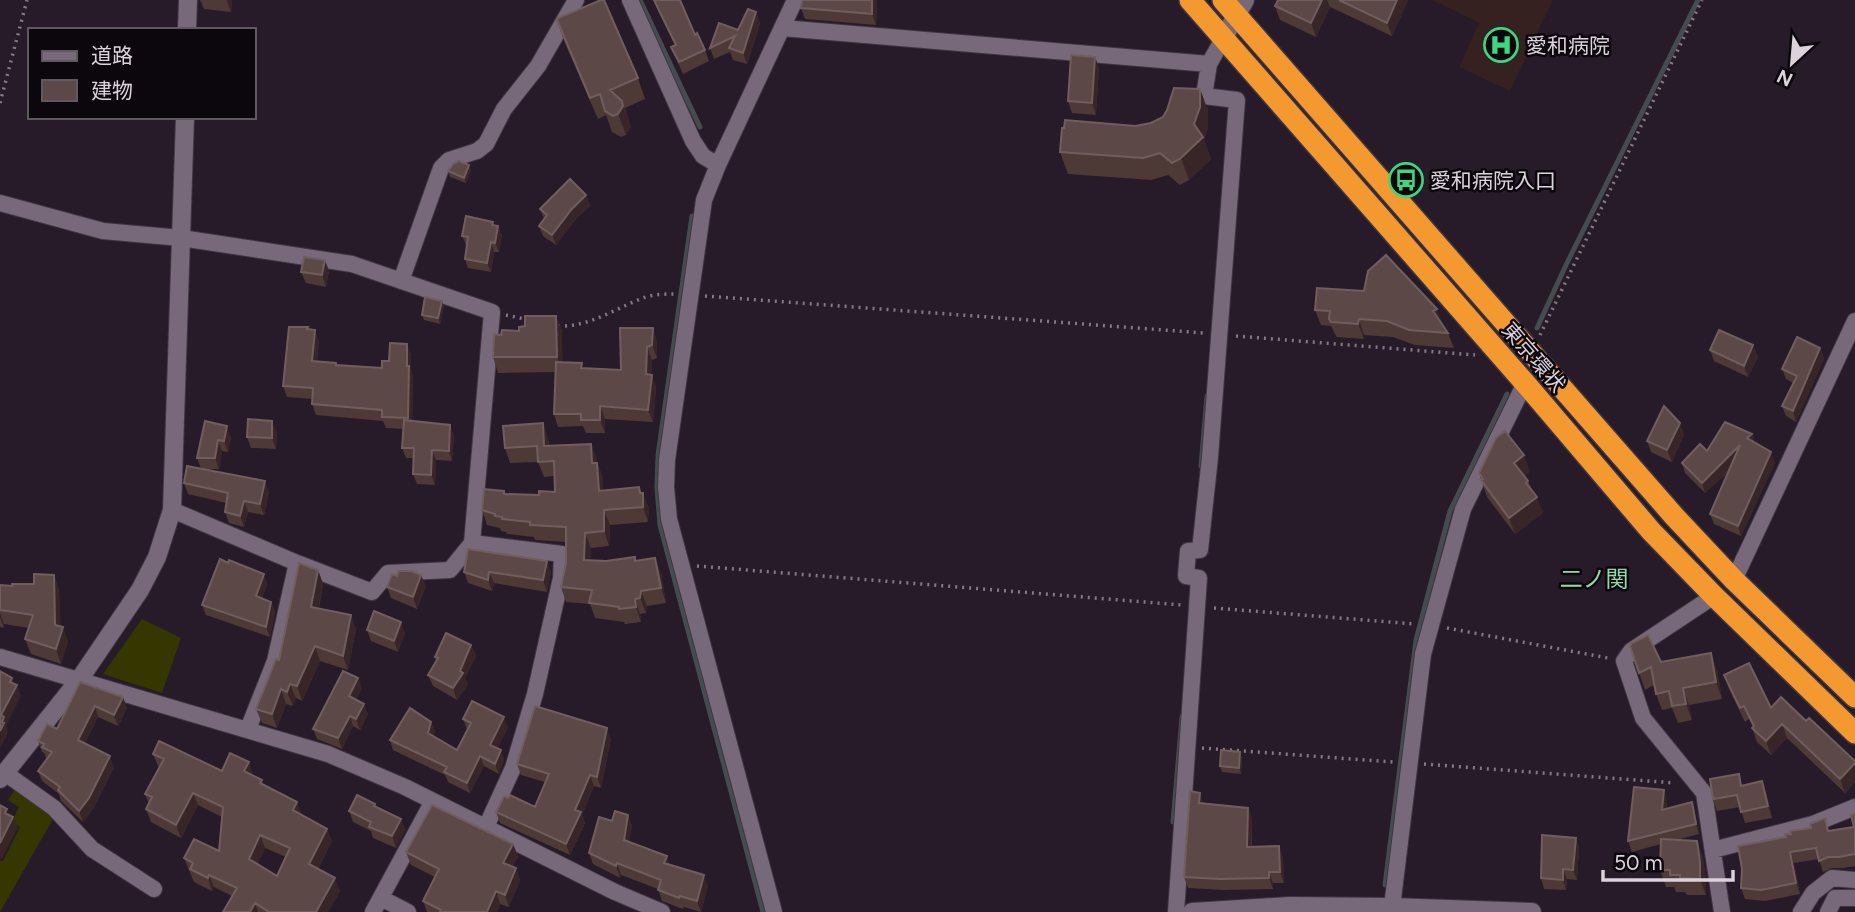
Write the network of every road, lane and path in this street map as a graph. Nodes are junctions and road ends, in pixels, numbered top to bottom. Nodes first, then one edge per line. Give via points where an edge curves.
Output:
1 (27, 0) edge
2 (188, 0) edge
3 (576, 0) edge
4 (630, 0) edge
5 (795, 0) edge
6 (1190, 0) edge
7 (1702, 0) edge
8 (1235, 5) edge
9 (187, 28) edge
10 (782, 28) junction
11 (1223, 39) junction
12 (1209, 64) junction
13 (0, 103) edge
14 (185, 119) edge
15 (718, 165) junction
16 (0, 203) edge
17 (181, 238) junction
18 (401, 281) junction
19 (683, 294) junction
20 (492, 312) junction
21 (535, 321) edge
22 (1855, 321) edge
23 (547, 324) edge
24 (1219, 335) junction
25 (1493, 346) junction
26 (1531, 353) junction
27 (1525, 383) junction
28 (172, 510) junction
29 (472, 543) junction
30 (298, 563) junction
31 (681, 565) junction
32 (1734, 580) junction
33 (1714, 596) junction
34 (1196, 606) junction
35 (1424, 625) junction
36 (0, 657) edge
37 (1624, 662) junction
38 (79, 680) junction
39 (1855, 697) edge
40 (248, 729) junction
41 (1855, 733) edge
42 (1187, 747) junction
43 (1402, 763) junction
44 (4, 769) edge
45 (1698, 785) junction
46 (433, 801) junction
47 (1855, 807) edge
48 (486, 827) junction
49 (1713, 850) junction
50 (1855, 880) edge
51 (154, 889) dead end
52 (1855, 898) edge
53 (377, 905) edge
54 (1392, 907) junction
55 (408, 912) edge
56 (662, 912) edge
57 (774, 912) edge
58 (1176, 912) edge
59 (1192, 912) edge
60 (1532, 912) edge
61 (1722, 912) edge
62 (1801, 912) edge
63 (1828, 912) edge

1 - 13 path
2 - 9 street
3 - 18 street via 486,144 441,168
4 - 15 street via 693,141 703,156
5 - 10 street
6 - 11 highway, 東京環状
7 - 26 path
8 - 11 street
8 - 26 highway, 東京環状
10 - 12 street
10 - 15 street
11 - 12 street
11 - 25 highway, 東京環状
12 - 24 street via 1204,96 1237,100
14 - 17 street
15 - 19 street via 704,200
16 - 17 street via 103,231
17 - 18 street via 352,264
17 - 28 street
18 - 20 street
19 - 23 path via 644,297 575,326
19 - 24 path
19 - 31 street via 667,460 669,519
20 - 21 path
20 - 29 street
22 - 32 street
24 - 25 path via 1474,356
24 - 34 street via 1200,550 1188,551 1185,576 1199,578
25 - 27 highway, 東京環状
26 - 32 highway, 東京環状
27 - 33 highway, 東京環状 via 1651,531
27 - 35 street via 1463,509
28 - 30 street
28 - 38 street via 157,557 140,590
29 - 30 street via 450,570 388,573 372,592
29 - 48 street via 562,554 561,578 535,694 513,768
30 - 40 street via 275,661
31 - 34 path
31 - 57 street
32 - 39 highway, 東京環状
33 - 37 street via 1631,651
33 - 41 highway, 東京環状
34 - 35 path
34 - 42 street
35 - 37 path
35 - 43 street via 1423,654
36 - 38 street
37 - 45 street via 1643,718
38 - 40 street
38 - 44 street
40 - 46 street via 328,754
42 - 43 path
42 - 58 street
43 - 45 path
43 - 54 street
44 - 51 street via 54,808 92,849
45 - 49 street via 1704,793
46 - 48 street
46 - 53 street
47 - 49 street via 1813,824
48 - 56 street
49 - 61 street
50 - 62 street via 1832,878 1813,893
52 - 63 street via 1835,898
53 - 55 street
54 - 59 street via 1289,906
54 - 60 street

